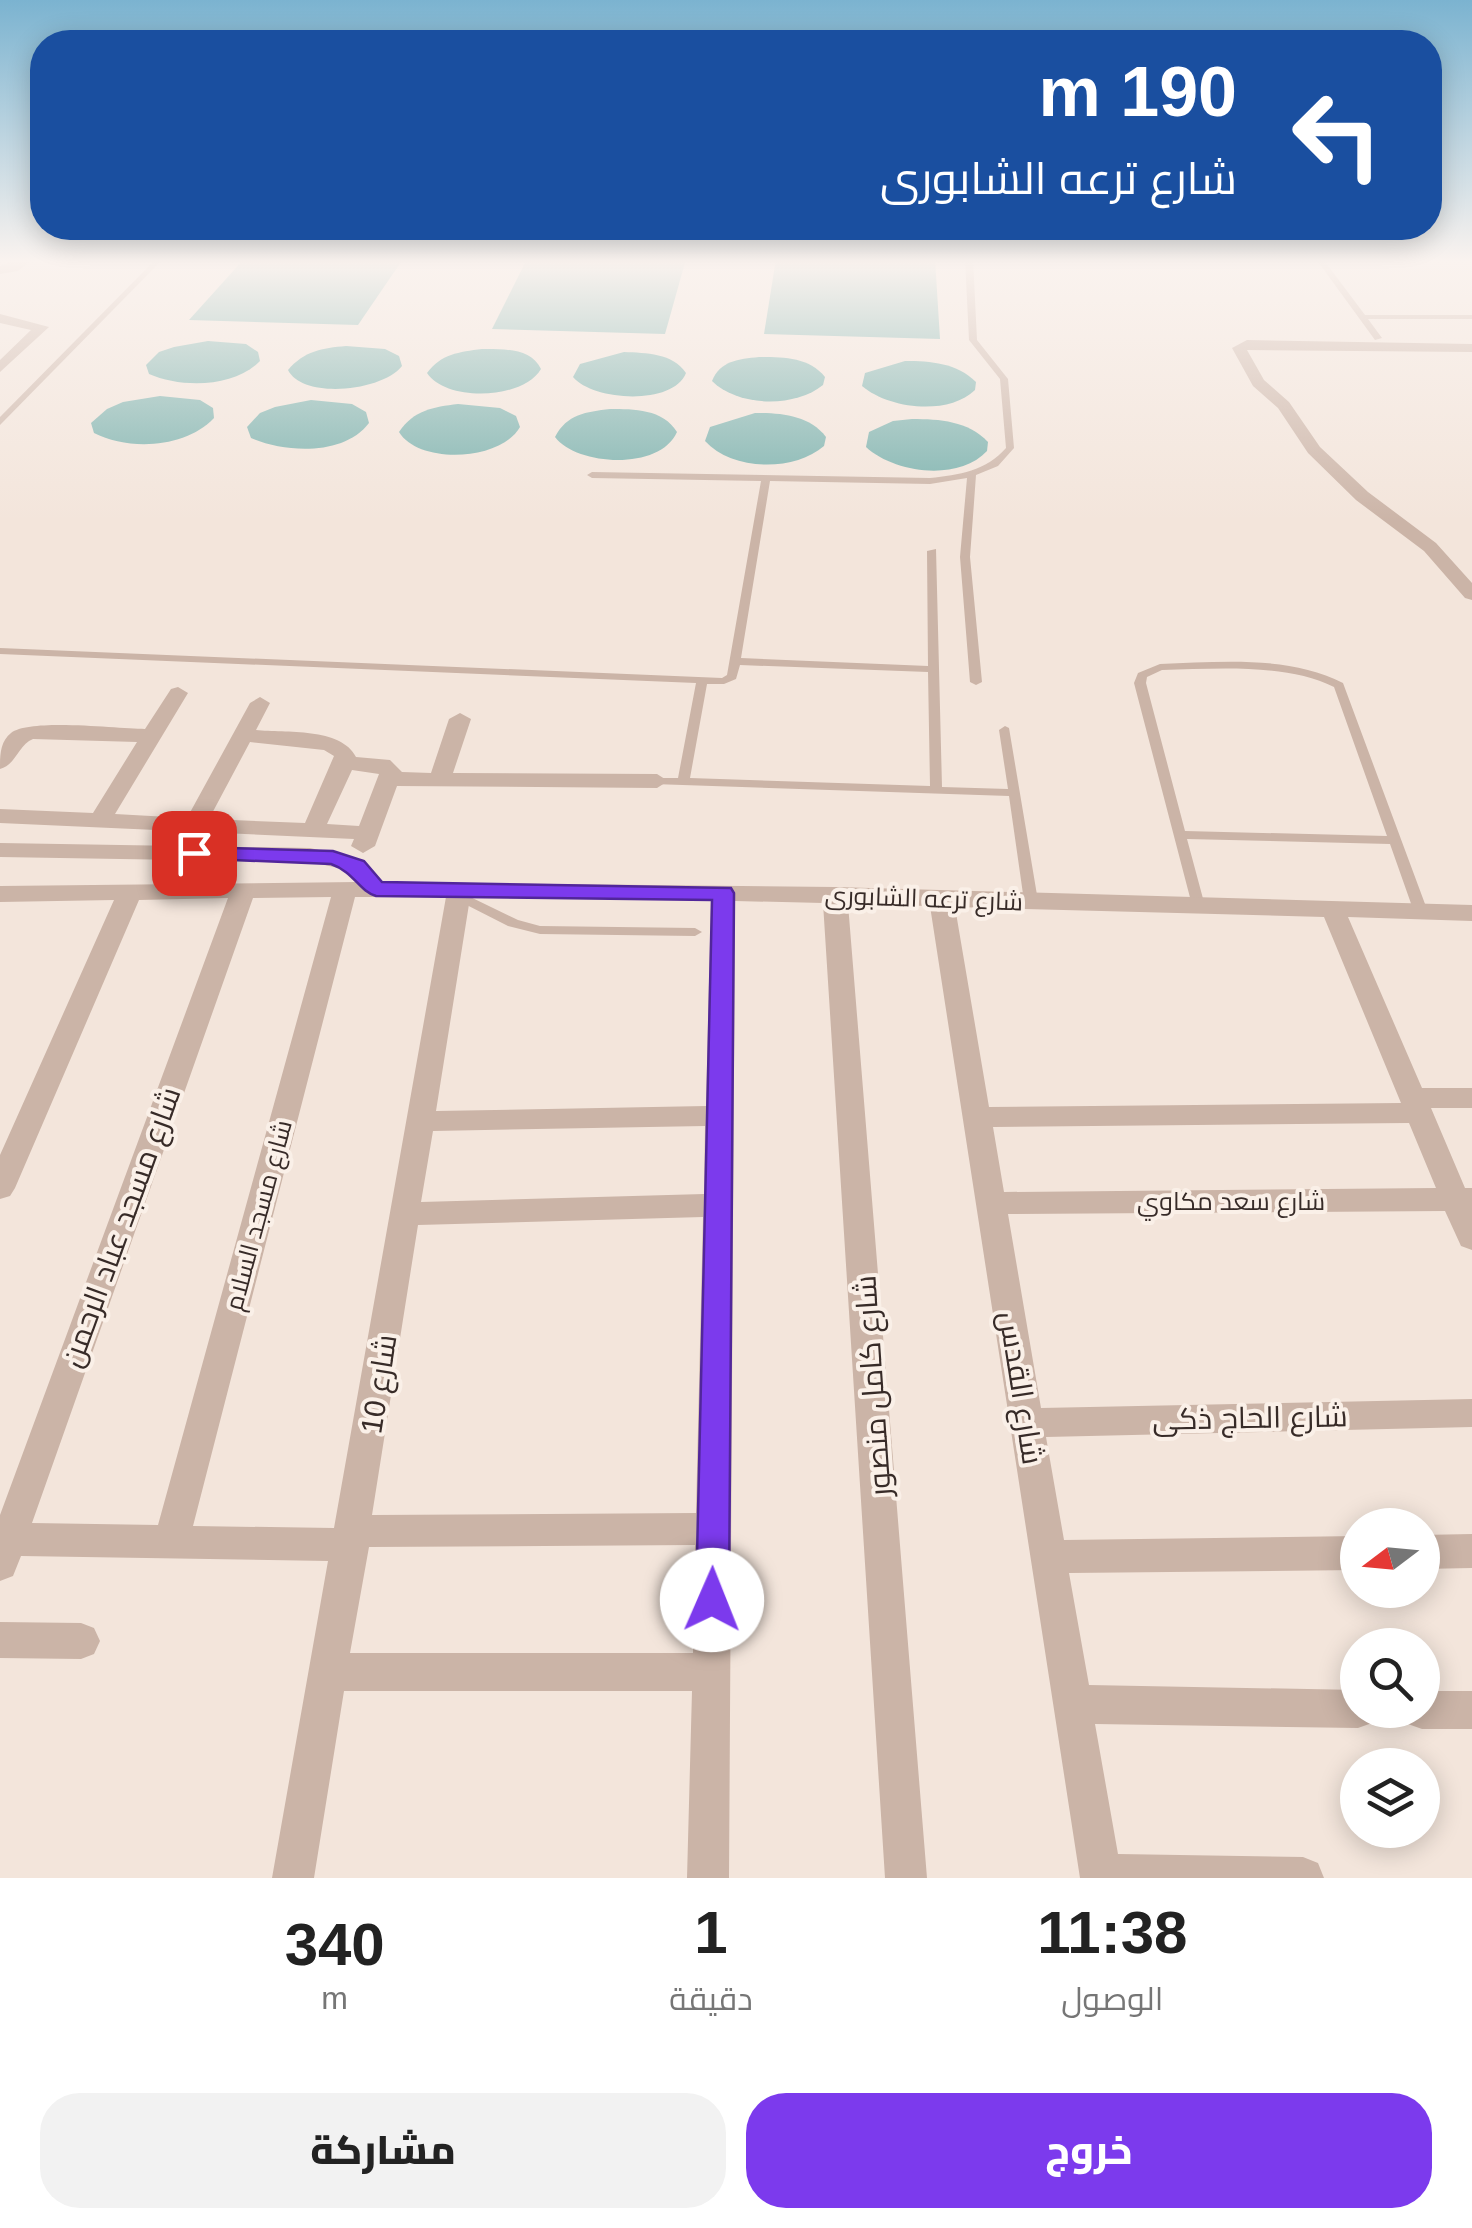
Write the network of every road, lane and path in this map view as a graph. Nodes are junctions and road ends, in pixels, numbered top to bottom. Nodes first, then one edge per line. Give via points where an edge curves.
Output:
1 (74, 347) edge
2 (978, 347) edge
3 (1244, 347) edge
4 (1398, 347) edge
5 (1472, 348) edge
6 (0, 422) edge
7 (972, 474) junction
8 (592, 475) dead end
9 (766, 478) junction
10 (932, 551) dead end
11 (1472, 594) edge
12 (0, 651) edge
13 (734, 661) junction
14 (932, 669) junction
15 (702, 681) junction
16 (976, 682) dead end
17 (178, 693) dead end
18 (260, 703) dead end
19 (460, 719) dead end
20 (1005, 730) dead end
21 (242, 735) junction
22 (152, 736) junction
23 (0, 762) edge
24 (344, 763) junction
25 (390, 779) junction
26 (440, 779) junction
27 (657, 781) joint
28 (684, 782) junction
29 (936, 791) junction
30 (1015, 793) junction
31 (0, 816) edge
32 (100, 821) junction
33 (194, 825) junction
34 (313, 830) junction
35 (367, 832) junction
36 (1180, 834) junction
37 (1396, 840) junction
38 (0, 850) edge
39 (350, 877) junction
40 (242, 890) junction
41 (130, 892) junction
42 (459, 892) junction
43 (723, 893) junction
44 (835, 895) junction
45 (2, 897) edge
46 (941, 898) junction
47 (1031, 901) junction
48 (1198, 906) junction
49 (1332, 910) junction
50 (1421, 912) junction
51 (1472, 913) edge
52 (694, 932) dead end
53 (1472, 1098) edge
54 (1416, 1106) junction
55 (719, 1116) junction
56 (977, 1116) junction
57 (422, 1121) junction
58 (0, 1188) edge
59 (1464, 1199) edge
60 (991, 1203) junction
61 (718, 1205) junction
62 (407, 1214) junction
63 (1472, 1238) edge
64 (1472, 1414) edge
65 (1027, 1423) junction
66 (714, 1529) junction
67 (353, 1538) junction
68 (171, 1542) junction
69 (3, 1548) edge
70 (1440, 1552) edge
71 (1472, 1552) edge
72 (1340, 1553) edge
73 (1048, 1557) junction
74 (0, 1640) edge
75 (81, 1641) dead end
76 (330, 1672) junction
77 (711, 1672) junction
78 (1073, 1704) junction
79 (1340, 1708) edge
80 (1440, 1710) edge
81 (1472, 1710) edge
82 (1101, 1877) edge
83 (293, 1878) edge
84 (708, 1878) edge
85 (906, 1878) edge
86 (1303, 1878) edge

1 - 6 lane
2 - 7 lane via 1004,380 1010,448
3 - 11 street via 1246,366 1314,450 1430,547
4 - 5 street
7 - 9 lane via 930,481
7 - 16 lane via 965,557
8 - 9 lane
9 - 13 lane
10 - 14 lane
12 - 15 lane
13 - 14 lane
13 - 15 lane via 729,679
14 - 29 lane
15 - 28 lane
17 - 22 street
18 - 21 street
19 - 26 street
20 - 30 lane
21 - 24 street via 330,744 344,753
21 - 33 street
22 - 23 street via 31,733
22 - 32 street
24 - 25 street via 382,765
24 - 34 street
25 - 26 street
25 - 35 street, شارع مسجد السلام
26 - 27 street
27 - 28 lane
28 - 29 lane
29 - 30 lane
30 - 47 lane
31 - 32 street
32 - 33 street
33 - 34 street
34 - 35 street
35 - 39 street, شارع مسجد السلام
36 - 37 lane
36 - 37 lane via 1142,674 1160,668 1300,670 1342,690
36 - 48 lane
37 - 50 lane
38 - 39 street, شارع ترعه الشابورى via 310,855
39 - 40 street, شارع ترعه الشابورى
39 - 42 street, شارع ترعه الشابورى via 376,889
39 - 68 street, شارع مسجد السلام
40 - 41 street, شارع ترعه الشابورى
40 - 69 street, شارع مسجد عباد الرحمن
41 - 45 street, شارع ترعه الشابورى
41 - 58 street
42 - 43 street, شارع ترعه الشابورى
42 - 52 lane via 540,930
42 - 57 street, شارع 10
43 - 44 street, شارع ترعه الشابورى
43 - 55 street
44 - 46 street, شارع ترعه الشابورى
44 - 85 street, شارع كامل منصور
46 - 47 street, شارع ترعه الشابورى
46 - 56 street, شارع القدس
47 - 48 street, شارع ترعه الشابورى
48 - 49 street, شارع ترعه الشابورى
49 - 50 street, شارع ترعه الشابورى
49 - 54 street
50 - 51 street, شارع ترعه الشابورى
53 - 54 street
54 - 56 street
54 - 59 street
55 - 57 street
55 - 61 street
56 - 60 street, شارع القدس
57 - 62 street, شارع 10
59 - 60 street, شارع سعد مكاوي
59 - 63 street
60 - 65 street, شارع القدس
61 - 62 street
61 - 66 street
62 - 67 street, شارع 10
64 - 65 street, شارع الحاج ذكى
65 - 73 street, شارع القدس
66 - 67 street
66 - 77 street
67 - 68 street
67 - 76 street, شارع 10
68 - 69 street
70 - 71 street
72 - 73 street
73 - 78 street, شارع القدس
74 - 75 street
76 - 77 street
76 - 83 street, شارع 10
77 - 84 street
78 - 79 street
78 - 82 street, شارع القدس
80 - 81 street
82 - 86 street

